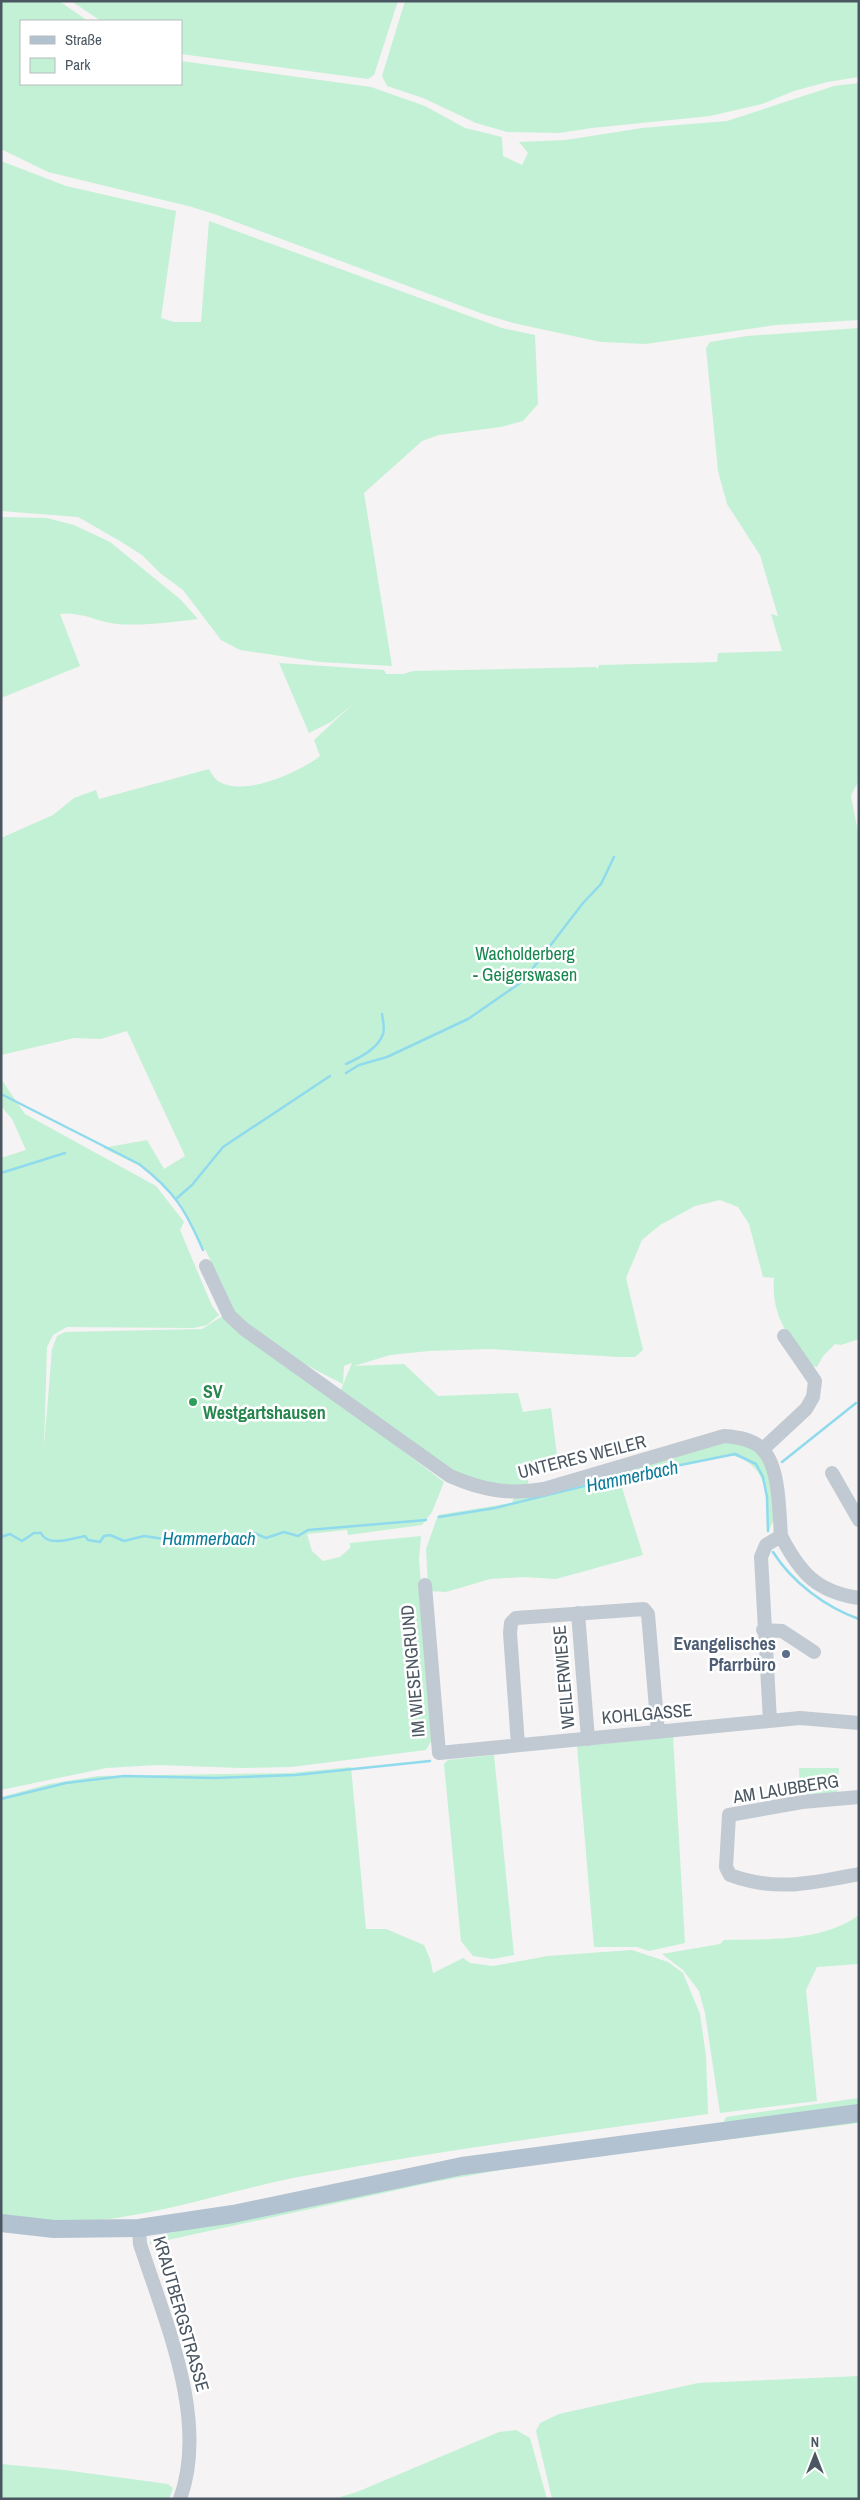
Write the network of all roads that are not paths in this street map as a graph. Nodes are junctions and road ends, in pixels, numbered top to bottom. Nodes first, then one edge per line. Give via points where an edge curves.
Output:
1 (206, 1266) dead end
2 (784, 1336) dead end
3 (763, 1449) junction
4 (832, 1473) dead end
5 (859, 1520) edge
6 (781, 1536) junction
7 (425, 1585) dead end
8 (859, 1598) edge
9 (578, 1613) junction
10 (764, 1630) junction
11 (814, 1652) dead end
12 (770, 1721) junction
13 (859, 1723) edge
14 (658, 1732) junction
15 (588, 1739) junction
16 (518, 1745) junction
17 (439, 1753) joint
18 (859, 1797) edge
19 (859, 1874) edge
20 (859, 2113) edge
21 (1, 2223) edge
22 (138, 2228) junction
23 (180, 2499) edge

1 - 3 street, UNTERES WEILER via 229,1315 244,1329 450,1476 474,1486 521,1493 544,1489 724,1436 741,1437
2 - 3 street via 815,1382 813,1397 806,1409
3 - 6 street via 772,1464 776,1481
4 - 5 street
6 - 8 street via 804,1573 822,1588 840,1596
6 - 10 street via 766,1545 761,1557
7 - 17 street, IM WIESENGRUND
9 - 14 street via 644,1608 648,1614
9 - 15 street, WEILERWIESE
9 - 16 street via 516,1618 511,1623
10 - 11 street via 782,1631
10 - 12 street
12 - 13 street, KOHLGASSE via 800,1718
12 - 14 street, KOHLGASSE
14 - 15 street, KOHLGASSE
15 - 16 street, KOHLGASSE
16 - 17 street, KOHLGASSE
18 - 19 street, AM LAUBBERG via 729,1814 726,1867 730,1875 743,1880 778,1885 798,1885
20 - 22 main road via 462,2166 233,2214
21 - 22 main road via 54,2229
22 - 23 street, KRAUTBERGSTRASSE via 140,2244 186,2392 191,2441 186,2482

